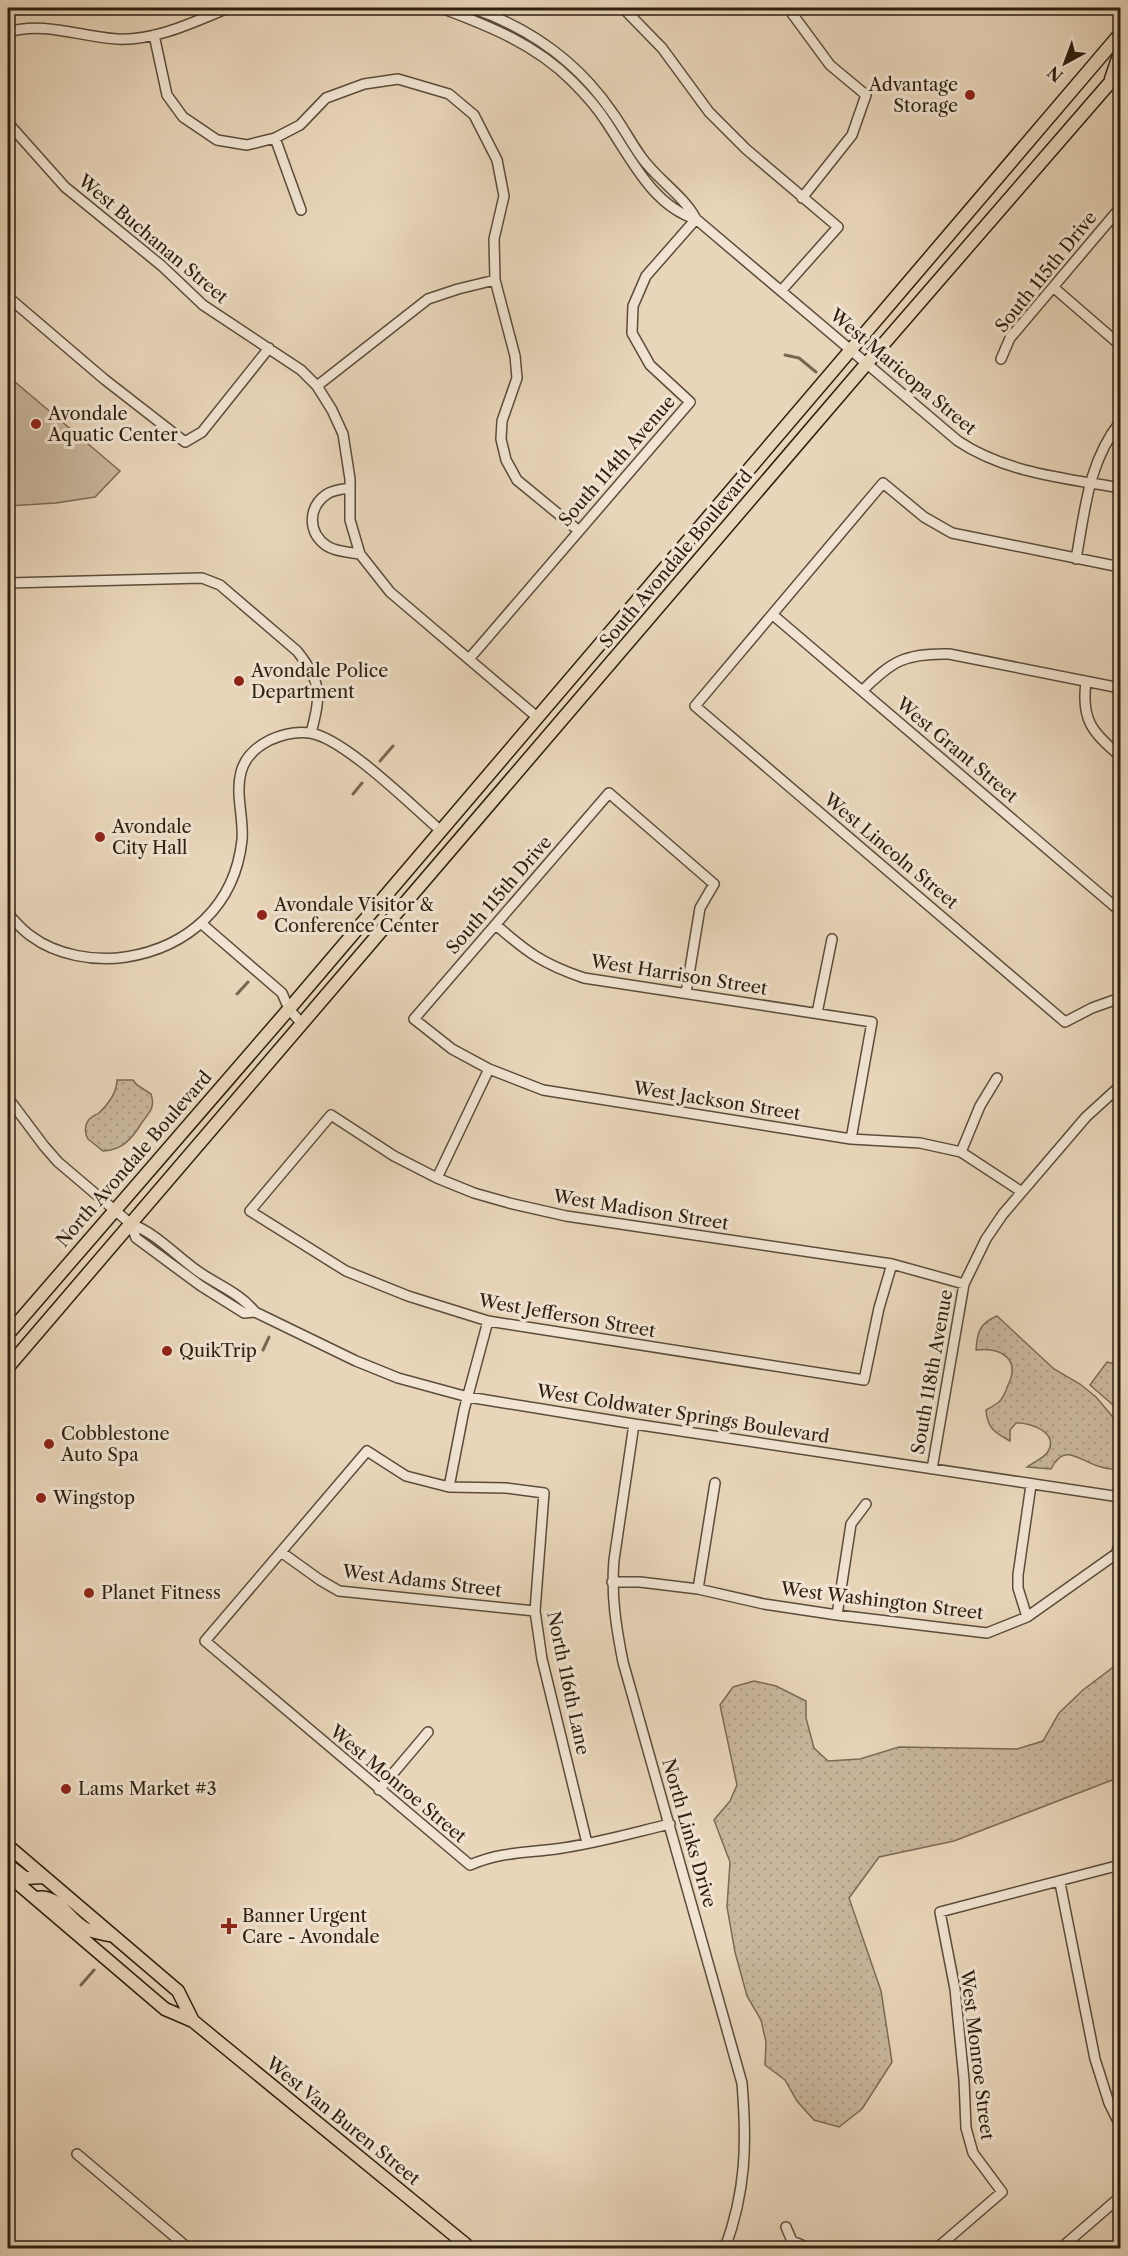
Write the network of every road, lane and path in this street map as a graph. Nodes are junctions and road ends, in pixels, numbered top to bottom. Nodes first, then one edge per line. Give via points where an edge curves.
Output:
1 (228, 8) edge
2 (441, 8) edge
3 (622, 8) edge
4 (788, 8) edge
5 (468, 11) edge
6 (8, 32) edge
7 (1120, 34) edge
8 (154, 35) junction
9 (1120, 56) edge
10 (1120, 71) edge
11 (1110, 83) junction
12 (8, 123) edge
13 (275, 138) junction
14 (802, 198) junction
15 (1120, 208) edge
16 (301, 210) dead end
17 (696, 219) junction
18 (495, 280) junction
19 (1053, 286) junction
20 (781, 291) junction
21 (8, 297) edge
22 (1120, 345) edge
23 (269, 348) junction
24 (851, 351) junction
25 (1001, 359) dead end
26 (866, 364) junction
27 (317, 386) junction
28 (1120, 422) edge
29 (1090, 482) junction
30 (350, 488) junction
31 (1120, 488) edge
32 (579, 531) junction
33 (360, 554) junction
34 (1076, 559) junction
35 (1120, 567) edge
36 (8, 583) edge
37 (773, 615) junction
38 (469, 659) junction
39 (1086, 681) junction
40 (1120, 688) edge
41 (862, 691) junction
42 (537, 717) junction
43 (311, 733) junction
44 (1120, 756) edge
45 (440, 830) junction
46 (456, 844) junction
47 (1120, 911) edge
48 (8, 914) edge
49 (202, 924) junction
50 (496, 925) junction
51 (832, 939) dead end
52 (686, 993) junction
53 (1120, 998) edge
54 (289, 1009) junction
55 (817, 1013) junction
56 (414, 1019) joint
57 (302, 1024) junction
58 (489, 1069) junction
59 (997, 1078) dead end
60 (1120, 1086) edge
61 (8, 1098) edge
62 (851, 1139) junction
63 (961, 1152) junction
64 (437, 1178) junction
65 (1022, 1192) junction
66 (115, 1209) junction
67 (250, 1211) joint
68 (131, 1224) junction
69 (892, 1264) junction
70 (964, 1284) junction
71 (488, 1321) junction
72 (8, 1334) edge
73 (8, 1367) edge
74 (468, 1397) junction
75 (634, 1424) junction
76 (932, 1469) junction
77 (716, 1483) dead end
78 (1031, 1485) junction
79 (449, 1487) junction
80 (1120, 1497) edge
81 (866, 1504) dead end
82 (1120, 1544) edge
83 (281, 1552) junction
84 (612, 1582) junction
85 (698, 1589) junction
86 (534, 1611) junction
87 (837, 1615) junction
88 (1027, 1617) junction
89 (428, 1732) dead end
90 (378, 1790) junction
91 (670, 1824) junction
92 (587, 1843) junction
93 (8, 1846) edge
94 (8, 1865) edge
95 (1120, 1865) edge
96 (8, 1875) edge
97 (43, 1877) junction
98 (1060, 1883) junction
99 (36, 1898) junction
100 (113, 1937) junction
101 (193, 2021) junction
102 (1120, 2125) edge
103 (77, 2154) dead end
104 (1120, 2197) edge
105 (786, 2227) dead end
106 (188, 2248) edge
107 (470, 2248) edge
108 (725, 2248) edge
109 (809, 2248) edge
110 (937, 2248) edge
111 (1061, 2248) edge

1 - 8 street
2 - 5 street, West Maricopa Street
3 - 14 street via 662,48 709,112
4 - 14 street via 830,65 866,95 852,135
5 - 17 street, West Maricopa Street via 542,55 572,81 604,118 642,177 682,215
6 - 8 street via 36,27 118,39
7 - 24 main road, South Avondale Boulevard
8 - 13 street via 167,95 183,117 217,140 247,145
9 - 11 main road
10 - 11 main road, South Avondale Boulevard
11 - 26 main road, South Avondale Boulevard
12 - 23 street, West Buchanan Street via 65,187 203,305
13 - 16 street
13 - 18 street via 300,125 326,98 364,84 398,80 449,94 474,115 497,160 504,196 494,238
14 - 20 street via 838,227
15 - 19 street, South 115th Drive
17 - 20 street, West Maricopa Street
17 - 32 street, South 114th Avenue via 646,276 633,306 632,333 650,365 690,402
18 - 27 street via 428,300
18 - 32 street via 517,378 502,421 506,460 517,480
19 - 22 street
19 - 25 street, South 115th Drive via 1010,338
20 - 24 street, West Maricopa Street
21 - 23 street via 104,380 185,442 202,432
23 - 27 street, West Buchanan Street
24 - 26 street, West Maricopa Street
24 - 42 main road, South Avondale Boulevard
26 - 29 street, West Maricopa Street via 974,452 1011,467
26 - 46 main road, South Avondale Boulevard
27 - 30 street, West Buchanan Street via 343,434
28 - 29 street via 1098,458
29 - 31 street, West Maricopa Street
29 - 34 street
30 - 33 street, West Buchanan Street via 350,520
30 - 33 street via 326,494 313,510 311,520 316,534 328,547
32 - 38 street, South 114th Avenue
33 - 38 street, West Buchanan Street via 390,592
34 - 35 street
34 - 37 street via 952,533 924,517 883,483
36 - 43 street via 212,580 297,651 315,674 318,690
37 - 41 street, West Grant Street
37 - 53 street, West Lincoln Street via 695,705 1065,1022
38 - 42 street, West Buchanan Street
39 - 40 street
39 - 41 street via 949,654 924,654 884,669
39 - 44 street via 1083,704 1087,717 1094,731
41 - 47 street, West Grant Street
42 - 45 main road, South Avondale Boulevard
43 - 45 street via 353,755
43 - 49 street via 289,733 276,738 257,748 245,761 238,789 242,839 238,862 219,902
45 - 46 main road
45 - 54 main road, South Avondale Boulevard
46 - 57 main road, South Avondale Boulevard
48 - 49 street via 29,935 50,947 103,958 163,947
49 - 54 street via 282,993
50 - 52 street, West Harrison Street via 539,960 558,969 595,980
50 - 52 street, South 115th Drive via 609,793 714,885 700,908
50 - 56 street, South 115th Drive
51 - 55 street
52 - 55 street, West Harrison Street
54 - 57 street
54 - 66 main road, North Avondale Boulevard
55 - 62 street, West Harrison Street via 872,1022
56 - 58 street, West Jackson Street via 452,1048
57 - 68 main road, South Avondale Boulevard
58 - 62 street, West Jackson Street via 543,1090
58 - 64 street
59 - 63 street via 980,1106
60 - 65 street, South 118th Avenue via 1092,1110
61 - 66 street, West Coldwater Springs Boulevard via 58,1162
62 - 63 street, West Jackson Street via 920,1143
63 - 65 street, West Jackson Street
64 - 67 street, West Madison Street via 394,1156 331,1115
64 - 69 street, West Madison Street via 501,1201 566,1216
65 - 70 street, South 118th Avenue via 986,1239
66 - 68 street, West Coldwater Springs Boulevard
66 - 72 main road, North Avondale Boulevard
67 - 71 street, West Jefferson Street via 346,1271
68 - 73 main road
68 - 74 street, West Coldwater Springs Boulevard via 145,1229 196,1270 247,1302 255,1312 398,1378
69 - 70 street, West Madison Street
69 - 71 street, West Jefferson Street via 864,1380
70 - 76 street, South 118th Avenue
71 - 74 street
74 - 75 street, West Coldwater Springs Boulevard
74 - 79 street
75 - 76 street, West Coldwater Springs Boulevard
75 - 84 street, North Links Drive
76 - 78 street, West Coldwater Springs Boulevard
77 - 85 street
78 - 80 street, West Coldwater Springs Boulevard
78 - 88 street via 1018,1575
79 - 83 street via 406,1476 367,1451
79 - 86 street, North 116th Lane via 544,1493
81 - 87 street via 851,1524
82 - 88 street, West Washington Street via 1116,1554
83 - 86 street, West Adams Street via 339,1591
83 - 90 street, West Monroe Street via 205,1641
84 - 85 street, West Washington Street
84 - 91 street, North Links Drive via 623,1662
85 - 87 street, West Washington Street
86 - 92 street, North 116th Lane
87 - 88 street, West Washington Street via 987,1633
89 - 90 street
90 - 92 street, West Monroe Street via 470,1865 491,1856
91 - 92 street, West Monroe Street
91 - 108 street, North Links Drive via 742,2083 744,2177
93 - 97 main road, West Van Buren Street
94 - 97 main road via 25,1878
95 - 98 street
96 - 99 main road, West Van Buren Street
97 - 100 main road, West Van Buren Street
98 - 102 street via 1095,2059
98 - 110 street, West Monroe Street via 940,1912 955,1989 966,2128 974,2153 1002,2192
99 - 100 main road via 51,1899 85,1928
99 - 101 main road, West Van Buren Street via 165,2009
100 - 101 main road, West Van Buren Street via 178,1991
101 - 107 main road, West Van Buren Street
103 - 106 street
104 - 111 street
105 - 109 street via 792,2241

